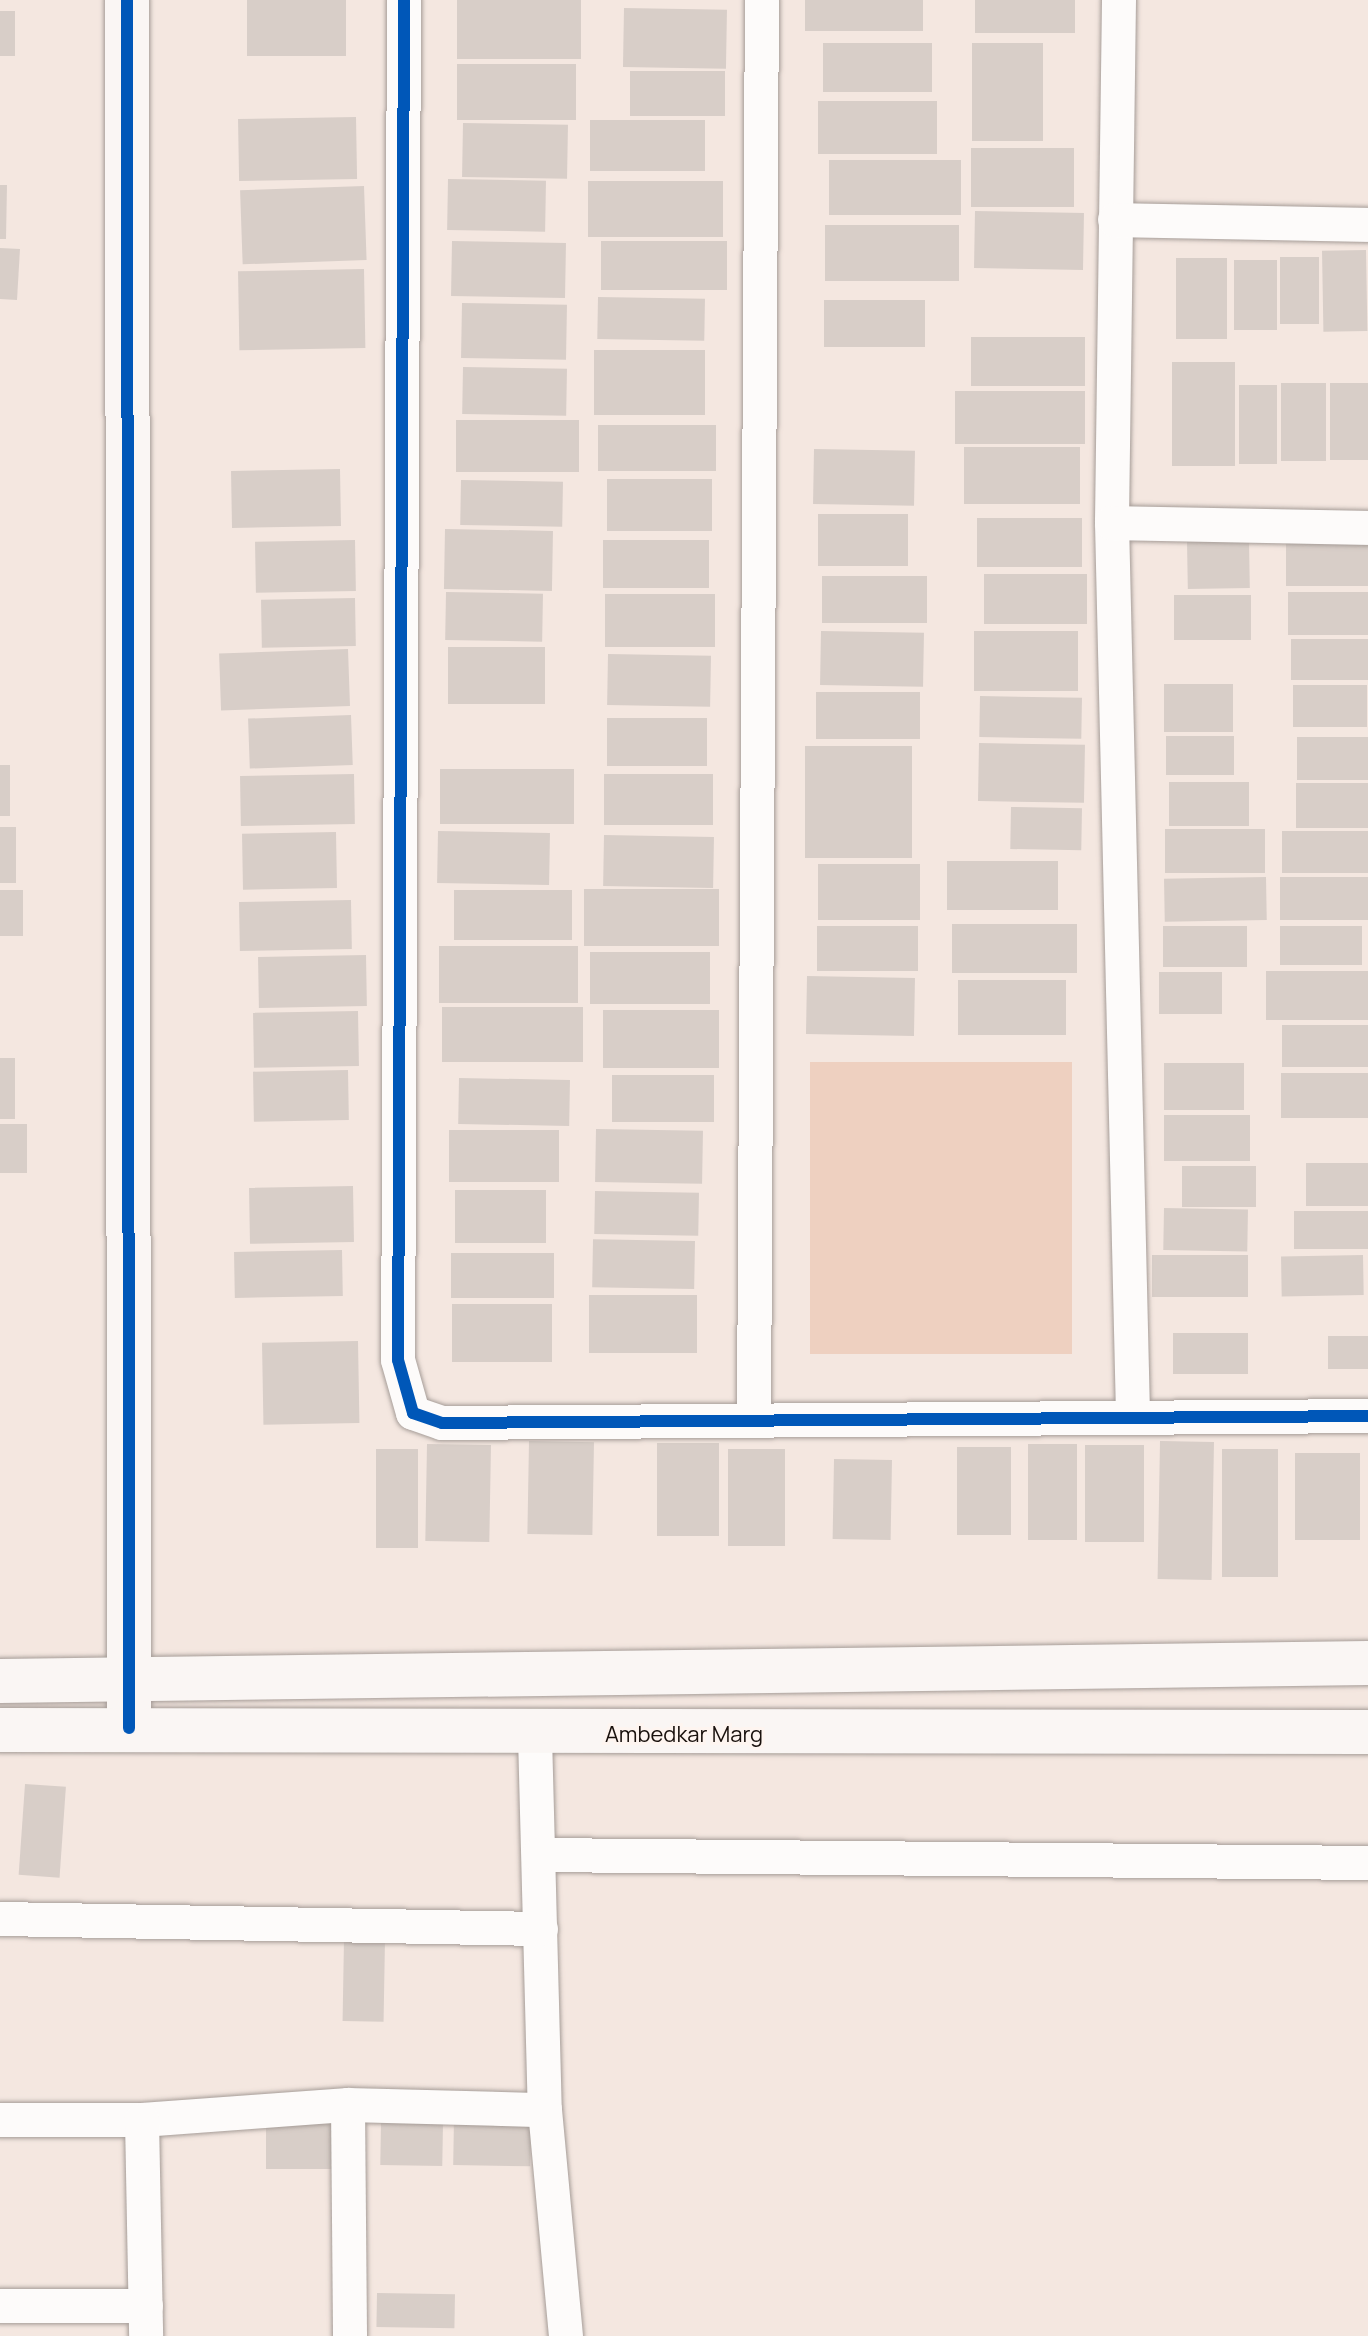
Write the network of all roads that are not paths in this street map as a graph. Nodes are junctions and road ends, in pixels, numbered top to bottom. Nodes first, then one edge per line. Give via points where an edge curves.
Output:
1 (127, 0) edge
2 (404, 0) edge
3 (762, 0) edge
4 (1119, 0) edge
5 (1115, 220) junction
6 (1368, 225) edge
7 (1112, 523) junction
8 (1368, 528) edge
9 (1133, 1414) junction
10 (1368, 1416) edge
11 (754, 1418) junction
12 (1368, 1663) edge
13 (128, 1678) junction
14 (0, 1681) edge
15 (129, 1728) junction
16 (0, 1730) edge
17 (1368, 1732) edge
18 (535, 1736) junction
19 (539, 1855) junction
20 (1368, 1863) edge
21 (0, 1919) edge
22 (541, 1929) junction
23 (348, 2105) junction
24 (545, 2110) junction
25 (0, 2120) edge
26 (142, 2120) junction
27 (0, 2306) edge
28 (146, 2321) edge
29 (350, 2336) edge
30 (566, 2336) edge

1 - 13 street
2 - 11 street via 402,1391 413,1413 442,1423
3 - 11 street
4 - 5 street
5 - 6 street
5 - 7 street
7 - 8 street
7 - 9 street
9 - 10 street
9 - 11 street
12 - 13 street
13 - 14 street
13 - 15 street
15 - 16 street, Ambedkar Marg
15 - 18 street, Ambedkar Marg
17 - 18 street, Ambedkar Marg
18 - 19 street
19 - 20 street
19 - 22 street
21 - 22 street
22 - 24 street
23 - 24 street
23 - 26 street
23 - 29 street
24 - 30 street
25 - 26 street
26 - 28 street
27 - 28 street

